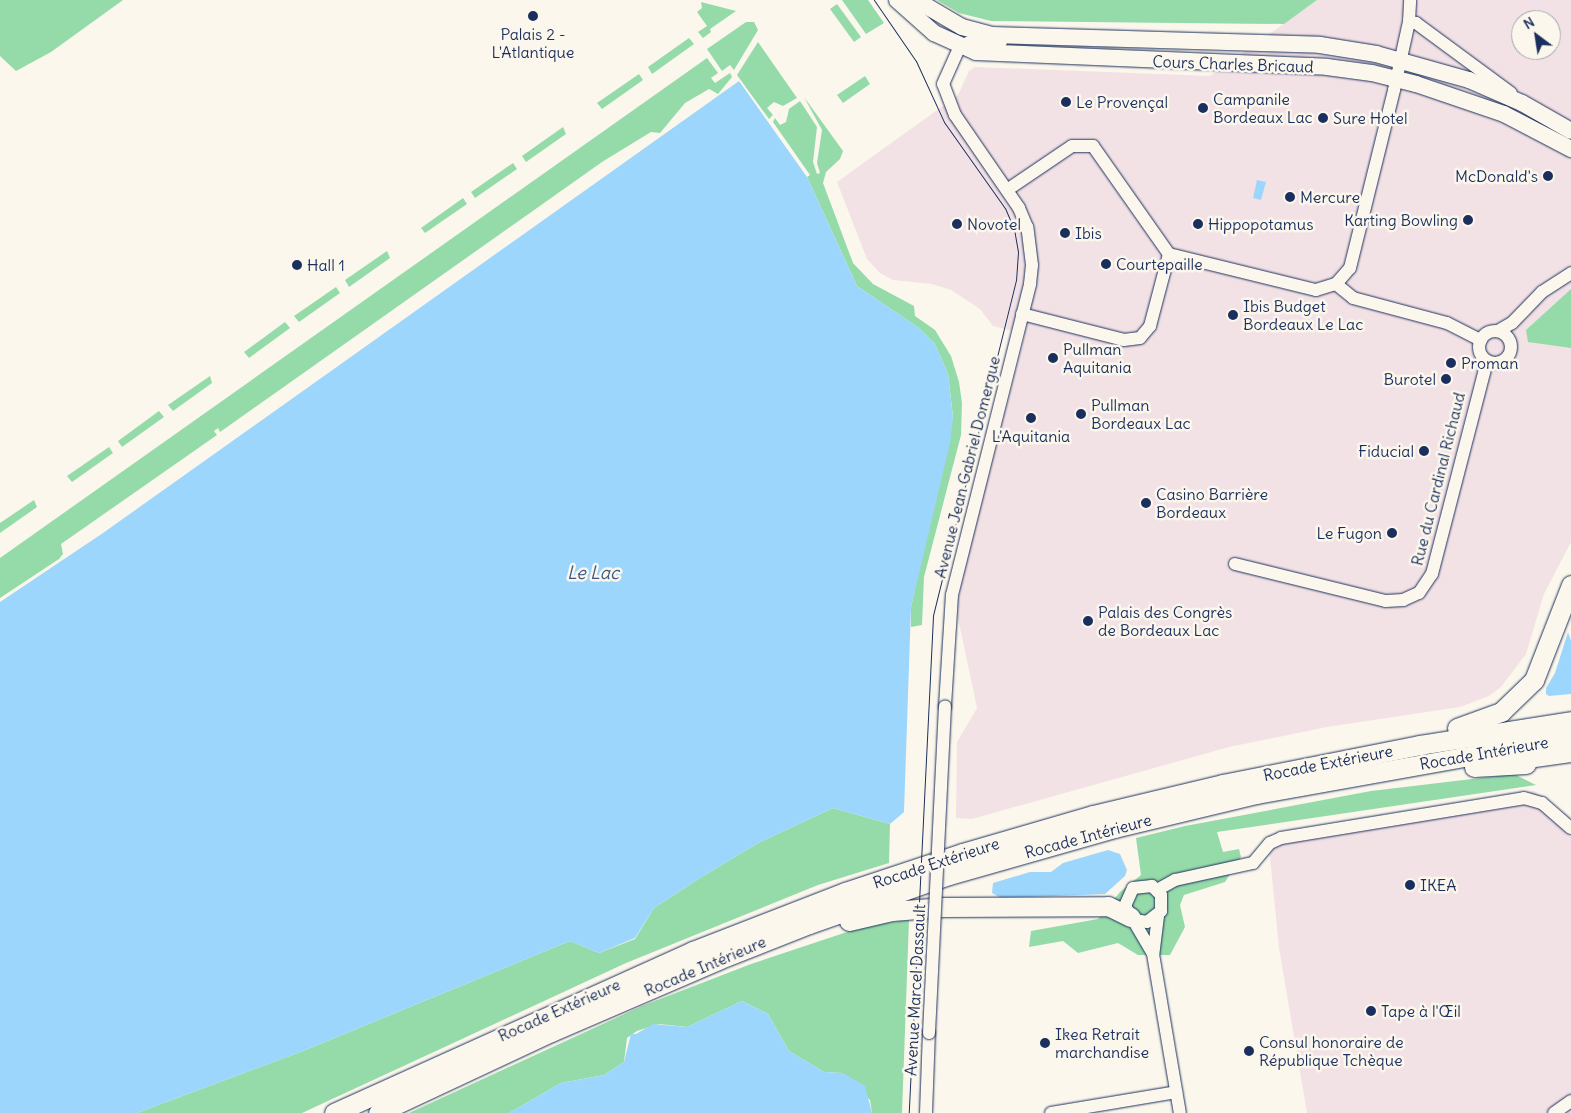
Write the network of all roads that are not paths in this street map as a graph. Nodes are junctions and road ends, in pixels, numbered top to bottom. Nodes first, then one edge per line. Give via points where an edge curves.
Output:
1 (897, 0) edge
2 (916, 0) edge
3 (1410, 0) edge
4 (1409, 22) junction
5 (967, 42) junction
6 (1400, 58) junction
7 (1396, 79) junction
8 (1522, 103) junction
9 (1571, 132) edge
10 (1571, 149) edge
11 (1007, 190) junction
12 (1169, 254) junction
13 (1571, 272) edge
14 (1571, 282) edge
15 (1336, 284) junction
16 (1022, 314) junction
17 (1498, 331) junction
18 (1481, 340) junction
19 (1510, 341) junction
20 (1486, 361) junction
21 (1235, 564) dead end
22 (1571, 585) edge
23 (1571, 720) edge
24 (1571, 738) edge
25 (1571, 752) edge
26 (1571, 759) edge
27 (1474, 767) junction
28 (1255, 786) junction
29 (1571, 828) edge
30 (938, 869) joint
31 (1157, 890) junction
32 (1158, 916) junction
33 (1133, 919) junction
34 (1153, 954) junction
35 (646, 990) junction
36 (1176, 1092) junction
37 (1571, 1101) edge
38 (334, 1113) edge
39 (378, 1113) edge
40 (926, 1113) edge
41 (1051, 1113) edge
42 (1180, 1113) edge
43 (1554, 1113) edge

1 - 5 main road, Cours Charles Bricaud via 924,26
2 - 5 main road, Cours Charles Bricaud
3 - 4 street
4 - 6 street
4 - 8 street via 1416,23
5 - 6 main road, Cours Charles Bricaud via 1062,39 1320,45
5 - 7 main road, Cours Charles Bricaud via 1009,56 1327,67
5 - 11 street, Avenue Jean Gabriel Domergue via 943,84 955,115
6 - 7 street
6 - 8 main road, Cours Charles Bricaud via 1469,80
7 - 10 main road, Cours Charles Bricaud via 1504,114
7 - 15 street via 1350,268
8 - 9 main road, Cours Charles Bricaud
11 - 12 street via 1072,146 1093,146
11 - 16 street, Avenue Jean Gabriel Domergue via 1022,214 1031,246 1030,284
12 - 15 street via 1316,290
12 - 16 street via 1150,326 1140,338 1124,340
13 - 17 street via 1542,292 1512,323
14 - 19 street via 1546,298
15 - 18 street via 1353,298 1447,323
16 - 30 street, Avenue Jean Gabriel Domergue, bridge via 952,594
17 - 18 street via 1487,333
17 - 19 street
18 - 20 street via 1481,354
19 - 20 street via 1511,350 1506,359 1496,363
20 - 21 street, Rue du Cardinal Richaud via 1432,574 1419,593 1403,600 1386,600
22 - 28 highway via 1534,680 1501,712 1474,724 1368,747
23 - 28 highway, Rocade Extérieure
24 - 28 highway, Rocade Intérieure
25 - 27 highway
26 - 27 highway
27 - 28 highway
28 - 35 highway, Rocade Intérieure via 949,875 793,930
28 - 38 highway, Rocade Extérieure via 1038,830 836,896 603,989
29 - 31 street via 1542,803 1524,798 1281,838 1270,843 1253,863 1174,880
30 - 40 street, Avenue Marcel Dassault, bridge
31 - 32 street via 1163,900
31 - 33 street via 1145,885 1133,888 1125,906
32 - 33 street via 1147,922
32 - 34 street
33 - 34 street
33 - 35 highway via 1108,906 943,907 892,911 836,925
34 - 36 street
35 - 39 highway, Rocade Intérieure
36 - 41 street
36 - 42 street
37 - 43 street

